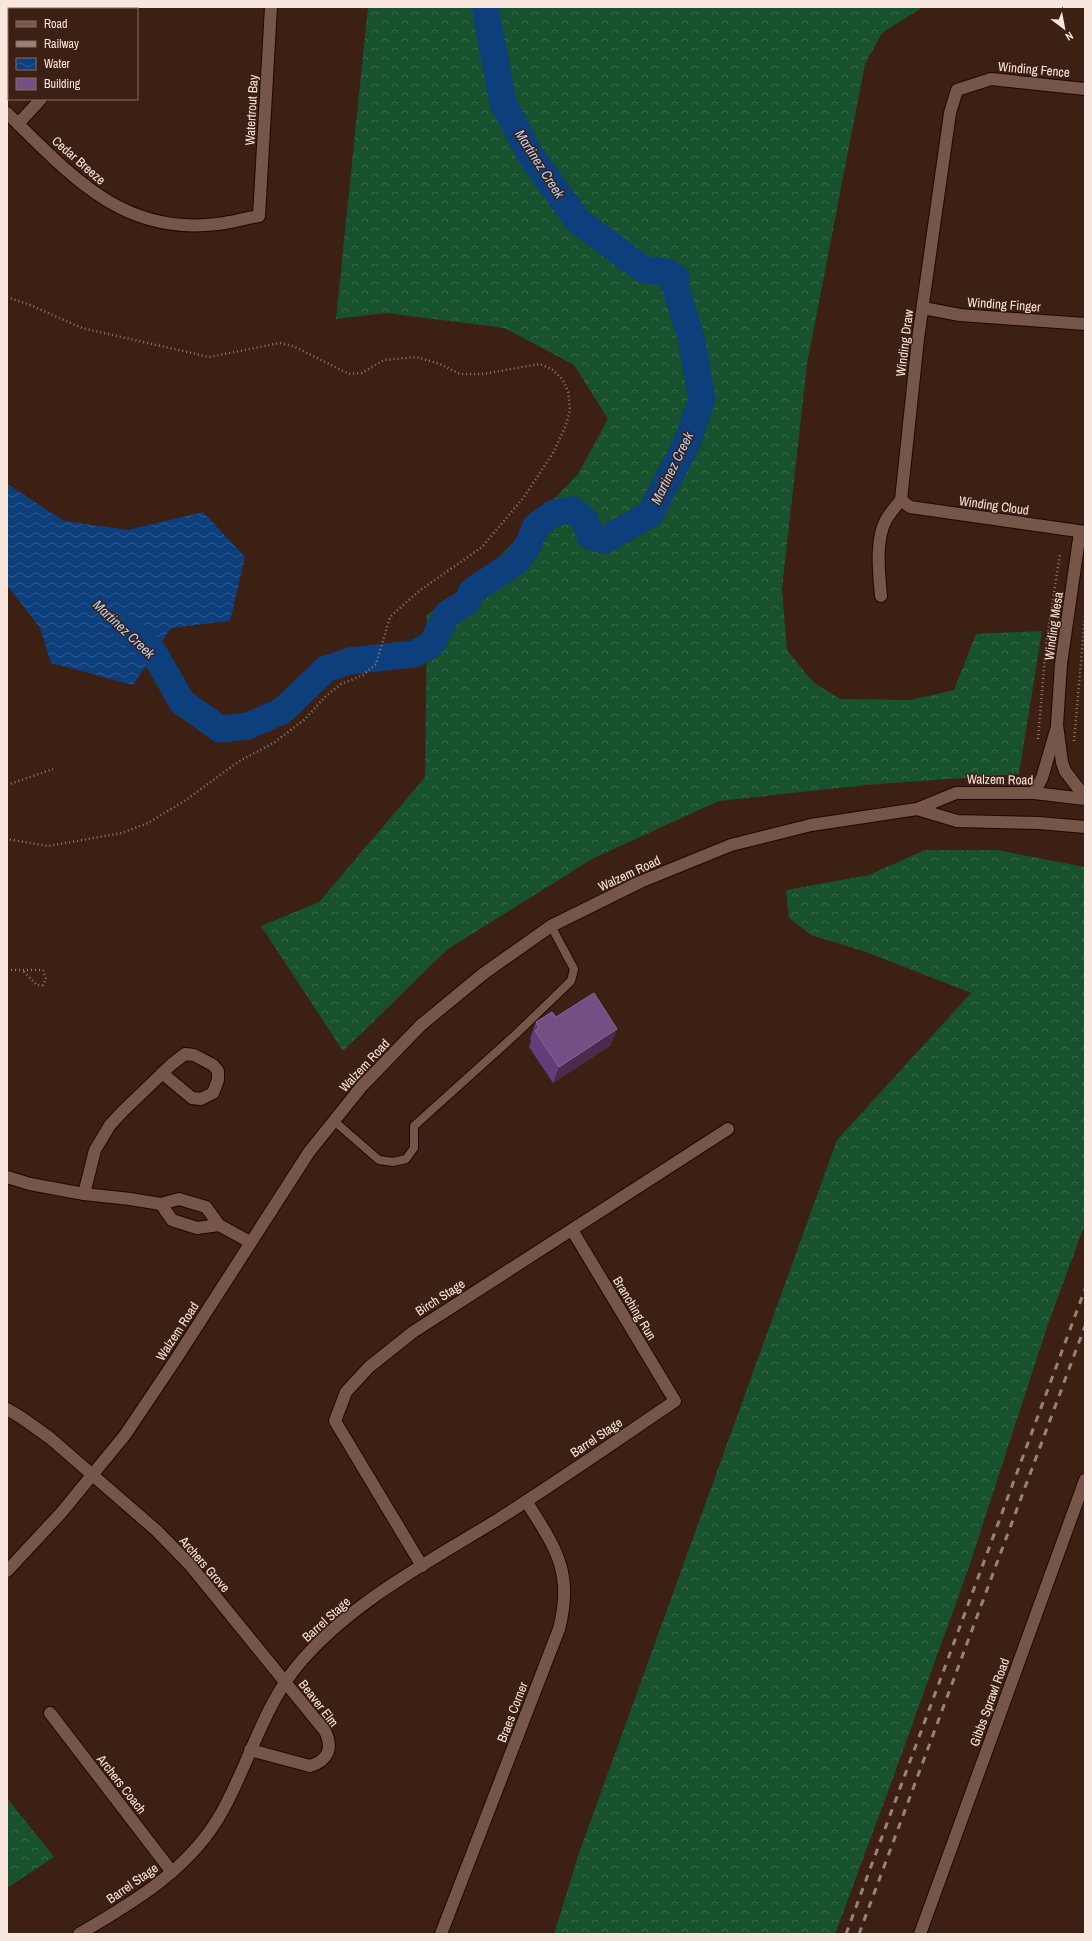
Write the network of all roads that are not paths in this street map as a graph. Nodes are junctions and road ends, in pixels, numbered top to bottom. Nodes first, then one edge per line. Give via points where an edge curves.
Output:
1 (271, 7) edge
2 (1085, 89) edge
3 (957, 90) joint
4 (40, 100) edge
5 (7, 113) edge
6 (18, 124) junction
7 (258, 216) joint
8 (923, 308) junction
9 (1085, 324) edge
10 (901, 500) junction
11 (1083, 532) edge
12 (881, 596) dead end
13 (1057, 725) junction
14 (1034, 793) junction
15 (1085, 798) edge
16 (918, 809) junction
17 (1085, 828) edge
18 (551, 926) junction
19 (162, 1073) junction
20 (334, 1121) junction
21 (728, 1129) dead end
22 (7, 1177) edge
23 (84, 1194) junction
24 (161, 1204) junction
25 (219, 1225) junction
26 (572, 1230) junction
27 (250, 1242) junction
28 (675, 1401) joint
29 (7, 1409) edge
30 (92, 1476) junction
31 (1085, 1480) edge
32 (526, 1501) junction
33 (422, 1566) junction
34 (7, 1571) edge
35 (285, 1683) junction
36 (50, 1713) dead end
37 (250, 1750) junction
38 (172, 1872) junction
39 (79, 1934) edge
40 (441, 1934) edge
41 (920, 1934) edge

1 - 7 street, Watertrout Bay
2 - 3 street, Winding Fence via 992,79
3 - 8 street, Winding Draw via 950,113
4 - 6 street
5 - 6 street, Cedar Breeze
6 - 7 street, Cedar Breeze via 89,190 141,217 181,225 216,224
8 - 9 street, Winding Finger via 960,315
8 - 10 street, Winding Draw
10 - 11 street, Winding Cloud via 910,507
10 - 12 street via 882,530 879,555
11 - 13 street, Winding Mesa via 1061,664
13 - 14 street, Winding Mesa via 1042,778
13 - 15 street, Winding Mesa via 1065,771
14 - 15 street, Walzem Road
14 - 16 street, Walzem Road via 956,792
16 - 17 street, Walzem Road via 957,821 1039,822
16 - 18 street, Walzem Road via 811,825 731,845 640,882
18 - 20 street, Walzem Road via 483,974 421,1025 362,1086
18 - 20 lane via 574,969 571,981 414,1126 414,1148 406,1159 393,1162 379,1160
19 - 19 street via 185,1054 194,1055 213,1065 218,1072 218,1080 213,1093 201,1098 192,1098
19 - 23 street via 110,1125 95,1150
20 - 27 street, Walzem Road via 309,1152
21 - 26 street, Birch Stage
22 - 23 street
23 - 24 street
24 - 25 street via 172,1220 197,1228
24 - 25 street via 179,1199 206,1207
25 - 27 street
26 - 28 street, Branching Run
26 - 33 street, Birch Stage via 413,1332 369,1367 346,1392 335,1421
27 - 30 street, Walzem Road via 176,1359
28 - 32 street, Barrel Stage
29 - 30 street, Archers Grove via 50,1438
30 - 34 street, Walzem Road
30 - 35 street, Archers Grove via 157,1531 190,1565
31 - 41 street, Gibbs Sprawl Road
32 - 33 street, Barrel Stage
32 - 40 street, Braes Corner via 557,1552 565,1592 564,1610
33 - 35 street, Barrel Stage via 346,1617 304,1658
35 - 37 street, Barrel Stage via 271,1703
35 - 37 street, Beaver Elm via 325,1731 330,1741 330,1749 318,1763 310,1766
36 - 38 street, Archers Coach
37 - 38 street, Barrel Stage via 223,1811 201,1842
38 - 39 street, Barrel Stage via 124,1908

